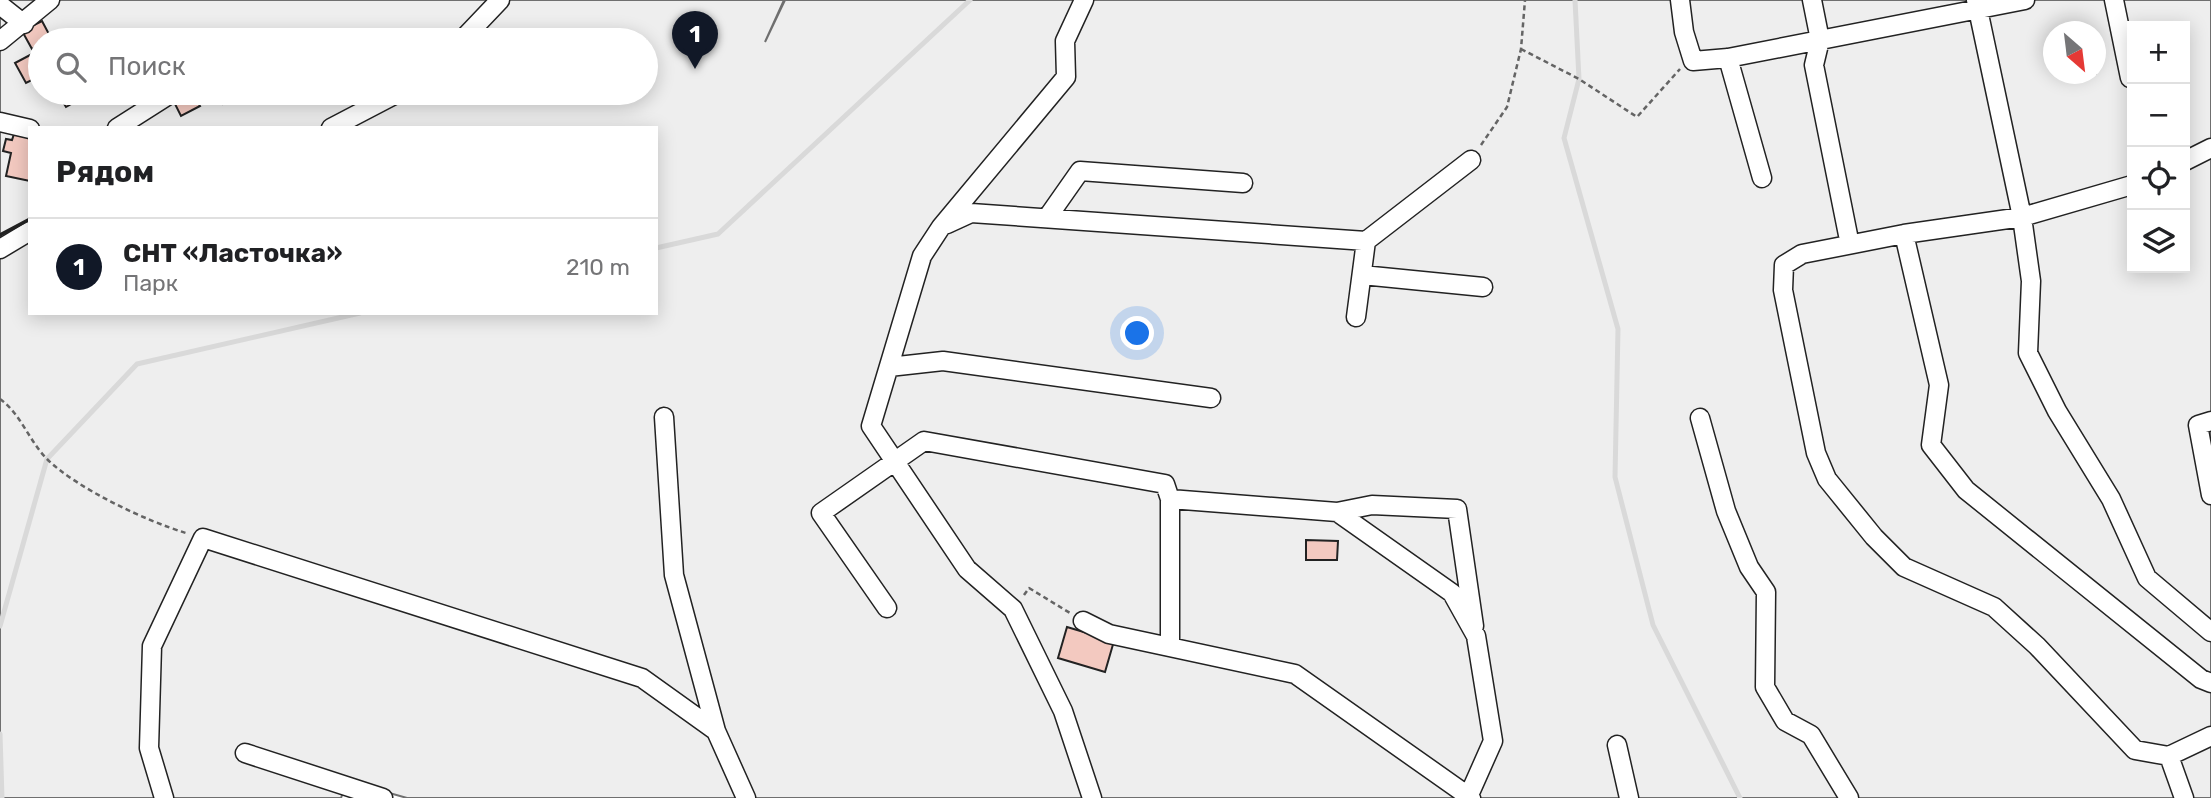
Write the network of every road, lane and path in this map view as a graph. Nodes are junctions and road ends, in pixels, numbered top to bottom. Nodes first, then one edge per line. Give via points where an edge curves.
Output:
1 (50, 0) edge
2 (500, 0) edge
3 (1084, 0) edge
4 (1525, 0) edge
5 (1680, 0) edge
6 (1812, 0) edge
7 (2025, 0) edge
8 (2114, 0) edge
9 (0, 5) edge
10 (1977, 5) edge
11 (24, 24) junction
12 (473, 28) edge
13 (1820, 40) junction
14 (0, 41) edge
15 (1521, 49) junction
16 (1728, 58) junction
17 (1693, 61) junction
18 (2127, 63) edge
19 (153, 105) edge
20 (375, 105) edge
21 (0, 122) edge
22 (120, 126) edge
23 (335, 126) edge
24 (28, 129) edge
25 (2211, 148) edge
26 (2190, 158) edge
27 (1471, 160) joint
28 (1762, 178) dead end
29 (1243, 183) dead end
30 (2127, 186) edge
31 (2022, 216) junction
32 (1047, 218) junction
33 (941, 227) junction
34 (28, 232) edge
35 (1904, 234) junction
36 (1848, 235) dead end
37 (1366, 241) junction
38 (0, 248) edge
39 (1362, 275) junction
40 (1483, 288) dead end
41 (1356, 317) dead end
42 (889, 367) junction
43 (1211, 398) dead end
44 (0, 399) edge
45 (664, 417) dead end
46 (1700, 418) dead end
47 (2211, 421) edge
48 (895, 463) junction
49 (2211, 495) edge
50 (1170, 499) junction
51 (1337, 512) junction
52 (203, 538) junction
53 (887, 608) dead end
54 (1013, 608) junction
55 (1083, 621) joint
56 (2211, 632) edge
57 (1476, 636) junction
58 (1170, 647) junction
59 (2211, 683) edge
60 (716, 731) junction
61 (2211, 736) edge
62 (1616, 745) dead end
63 (245, 753) dead end
64 (2169, 756) junction
65 (349, 793) edge
66 (1470, 796) edge
67 (164, 798) edge
68 (383, 798) edge
69 (747, 798) edge
70 (1092, 798) edge
71 (1629, 798) edge
72 (1849, 798) edge
73 (2184, 798) edge

1 - 11 street
2 - 12 street
3 - 33 street via 1065,41 1066,77
4 - 15 path
5 - 17 street
6 - 13 street
7 - 10 street
8 - 18 street
9 - 11 street
10 - 13 street
10 - 31 street
11 - 14 street
13 - 16 street
13 - 36 street via 1814,65
15 - 17 path via 1637,117 1678,71
15 - 27 path via 1507,107
16 - 17 street
16 - 28 street
19 - 22 street
20 - 23 street
21 - 24 street
25 - 26 street
27 - 37 street
29 - 32 street via 1080,171
30 - 31 street
31 - 35 street
31 - 56 street via 2031,281 2028,353 2111,499 2147,578
32 - 33 street via 971,213
32 - 37 street
33 - 42 street via 922,256
34 - 38 street
35 - 59 street via 1939,385 1931,445 1966,490
35 - 64 street via 1802,254 1784,265 1783,289 1801,388 1826,479 1904,567 1994,607 2135,750
37 - 39 street
39 - 40 street
39 - 41 street
42 - 43 street via 943,361
42 - 48 street via 871,426
44 - 52 path via 58,467 160,525
45 - 60 street via 674,575
46 - 72 street via 1726,511 1749,567 1766,592 1765,687 1785,721 1811,735
47 - 49 street via 2198,425
48 - 50 street via 924,441 1165,484
48 - 53 street via 821,513
48 - 54 street via 967,569
50 - 51 street
50 - 58 street
51 - 57 street via 1452,593
51 - 57 street via 1372,505 1457,509
52 - 60 street via 642,678
52 - 67 street via 152,646 149,748
54 - 55 path via 1029,588
54 - 70 street via 1063,711
55 - 58 street via 1110,634
57 - 66 street via 1493,741
58 - 66 street via 1295,674
60 - 69 street
61 - 64 street
62 - 71 street
63 - 65 street
64 - 73 street
65 - 68 street

